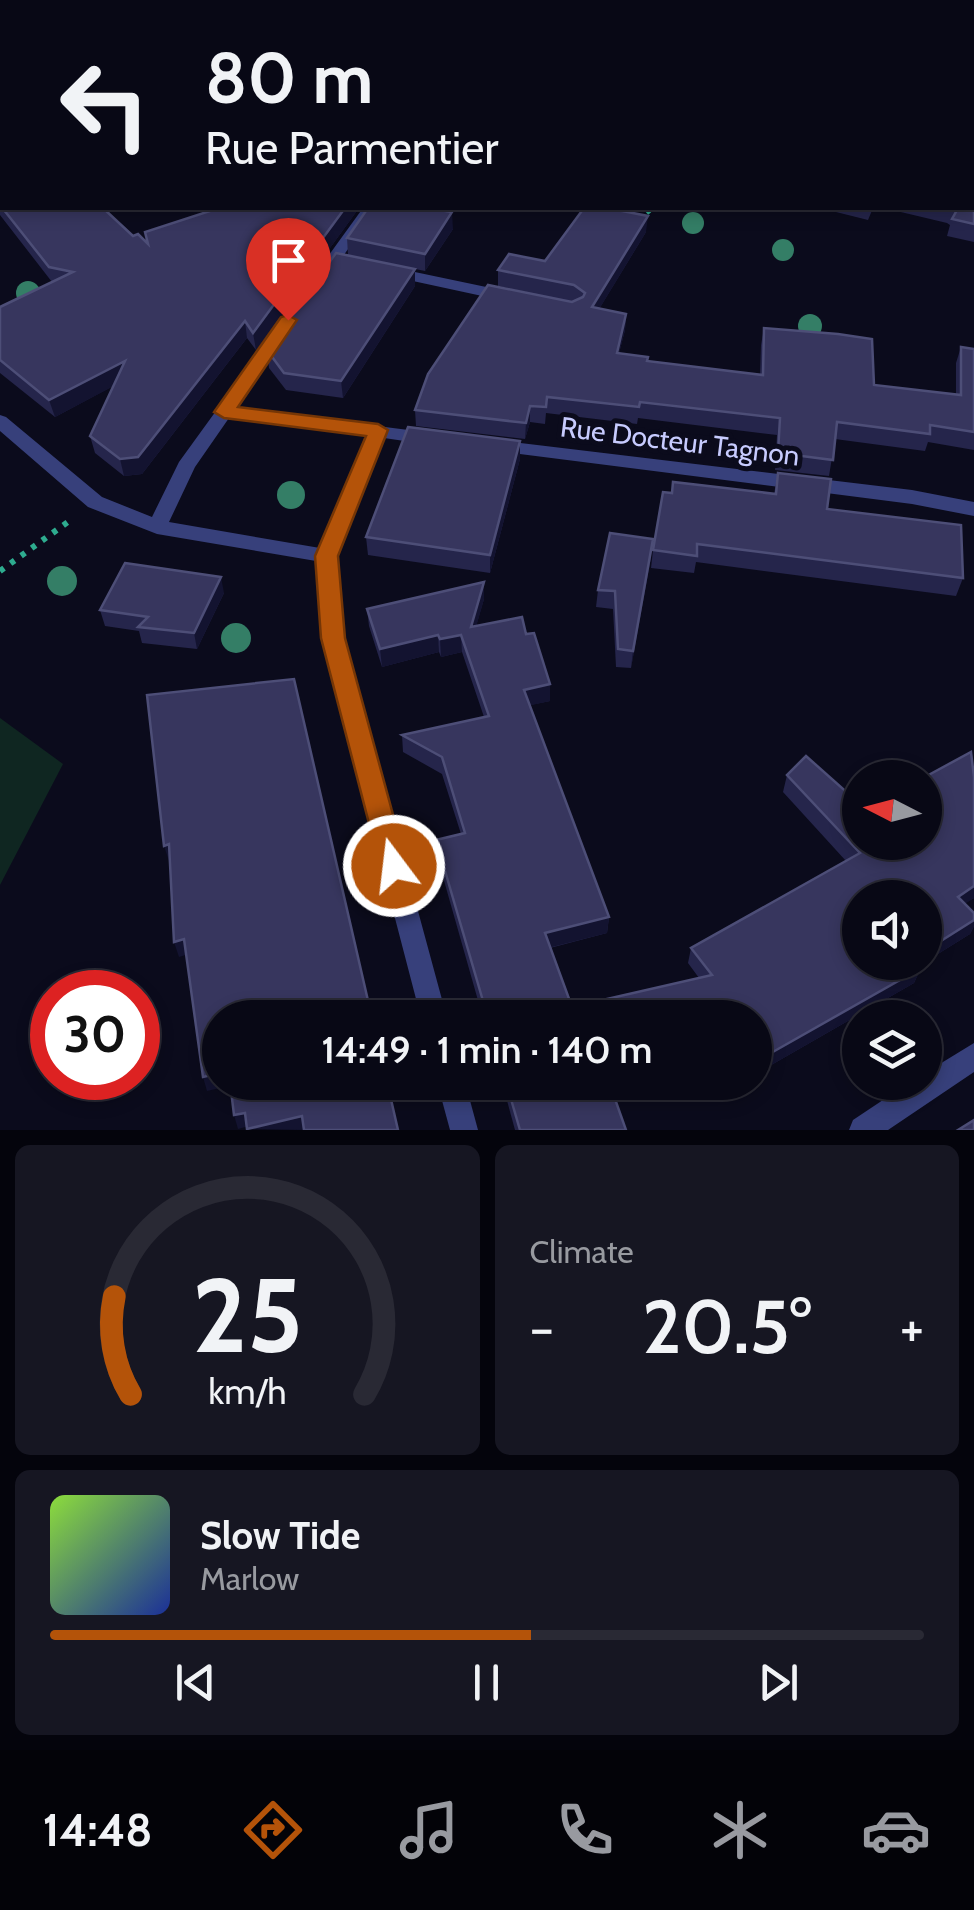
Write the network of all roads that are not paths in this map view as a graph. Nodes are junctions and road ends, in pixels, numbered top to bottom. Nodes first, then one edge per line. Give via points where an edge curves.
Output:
1 (369, 210) edge
2 (380, 270) edge
3 (534, 302) edge
4 (224, 412) junction
5 (0, 420) edge
6 (378, 430) junction
7 (974, 509) edge
8 (157, 526) junction
9 (326, 556) junction
10 (429, 1000) edge
11 (974, 1056) edge
12 (456, 1100) edge
13 (464, 1130) edge
14 (863, 1130) edge

1 - 4 street
2 - 3 street
4 - 6 street, Rue Docteur Tagnon
4 - 8 street via 186,466
5 - 8 street via 96,502
6 - 7 street, Rue Docteur Tagnon
6 - 9 street
8 - 9 street
9 - 10 street via 333,638
11 - 14 street
12 - 13 street

